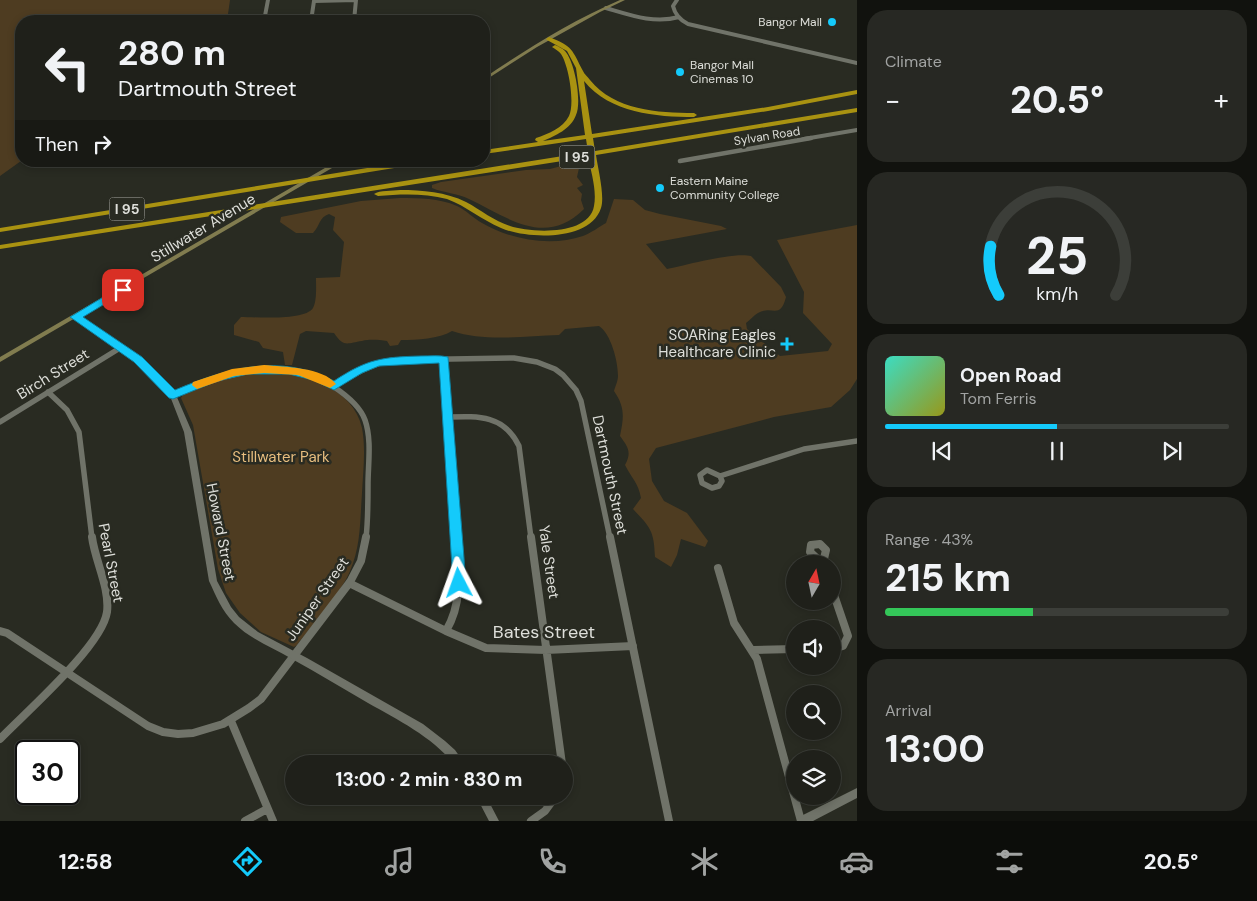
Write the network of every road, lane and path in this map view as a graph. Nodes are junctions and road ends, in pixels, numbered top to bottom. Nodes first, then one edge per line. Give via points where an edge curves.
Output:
1 (268, 0) edge
2 (356, 0) edge
3 (623, 0) edge
4 (677, 0) edge
5 (609, 8) junction
6 (265, 15) edge
7 (312, 15) edge
8 (355, 15) edge
9 (678, 17) junction
10 (549, 42) junction
11 (857, 63) edge
12 (579, 68) junction
13 (490, 76) edge
14 (857, 92) edge
15 (812, 102) junction
16 (857, 110) edge
17 (857, 130) edge
18 (490, 151) edge
19 (490, 151) edge
20 (680, 161) dead end
21 (331, 167) edge
22 (390, 167) edge
23 (297, 200) junction
24 (0, 230) edge
25 (0, 247) edge
26 (75, 317) junction
27 (120, 348) junction
28 (0, 360) edge
29 (444, 360) junction
30 (334, 386) junction
31 (48, 392) junction
32 (173, 395) junction
33 (449, 417) junction
34 (0, 422) edge
35 (857, 440) edge
36 (720, 476) dead end
37 (718, 568) dead end
38 (349, 583) junction
39 (839, 610) edge
40 (0, 630) edge
41 (446, 631) junction
42 (634, 646) junction
43 (841, 647) edge
44 (786, 649) edge
45 (546, 650) junction
46 (754, 650) junction
47 (294, 655) junction
48 (68, 671) junction
49 (231, 721) junction
50 (0, 739) edge
51 (452, 755) edge
52 (561, 755) edge
53 (857, 792) edge
54 (486, 805) edge
55 (549, 805) edge
56 (267, 809) junction
57 (245, 821) edge
58 (272, 821) edge
59 (494, 821) edge
60 (531, 821) edge
61 (669, 821) edge
62 (802, 821) edge

1 - 6 street
2 - 7 street via 314,1
2 - 8 street
3 - 5 main road
4 - 9 street via 673,8
5 - 9 street via 653,20
5 - 10 main road
9 - 11 street via 704,29
10 - 12 highway via 570,50
10 - 13 main road
10 - 18 highway via 564,55 571,75 573,115 550,136
12 - 15 highway via 594,89 612,100 664,114 716,114
12 - 23 highway via 598,202 596,213 582,224 554,232 532,233 506,227 454,200 432,194 405,192
14 - 15 highway, I 95
15 - 19 highway, I 95
16 - 23 highway, I 95
17 - 20 street, Sylvan Road
21 - 26 main road, Stillwater Avenue
22 - 24 highway, I 95
23 - 25 highway, I 95
26 - 27 street, Howard Street
26 - 28 main road, Stillwater Avenue
27 - 31 street, Birch Street
27 - 32 street, Howard Street via 138,360
29 - 30 street, Dartmouth Street via 377,363 358,370
29 - 33 street
29 - 42 street, Dartmouth Street via 532,359 558,370 576,390
30 - 32 street, Juniper Street via 307,374 264,369 214,378
30 - 38 street, Juniper Street via 359,408 368,444 367,535 361,561
31 - 34 street, Birch Street
31 - 48 street, Pearl Street via 74,418 79,432 93,545 108,611 90,647
32 - 47 street, Howard Street via 188,432 213,581 220,598 250,633
33 - 41 street via 459,594 454,617
33 - 45 street, Yale Street via 475,416 497,420 516,437
35 - 36 street via 811,447
37 - 46 street via 733,621 740,636
38 - 41 street, Bates Street
38 - 47 street, Juniper Street
39 - 43 street via 848,636
40 - 48 street, Juniper Street
41 - 45 street, Bates Street via 486,648
42 - 45 street, Bates Street
42 - 61 street, Dartmouth Street
44 - 46 street
45 - 52 street, Yale Street
46 - 62 street
47 - 49 street, Juniper Street via 261,699
47 - 51 street, Howard Street via 439,740
48 - 49 street, Juniper Street via 149,726 163,731 192,732
48 - 50 street, Pearl Street
49 - 56 street
53 - 62 street
54 - 59 street
55 - 60 street
56 - 57 street
56 - 58 street

